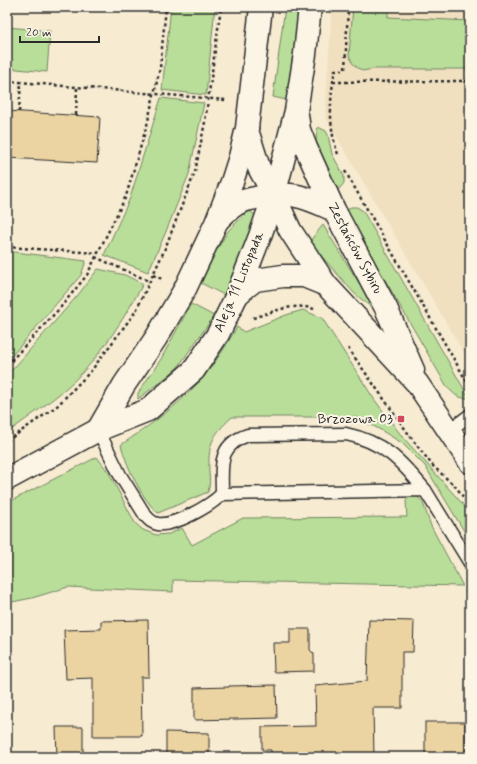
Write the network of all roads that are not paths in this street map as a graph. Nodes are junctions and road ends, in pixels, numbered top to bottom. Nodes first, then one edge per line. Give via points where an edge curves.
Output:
1 (262, 7) edge
2 (310, 7) edge
3 (296, 111) junction
4 (247, 128) junction
5 (274, 195) junction
6 (334, 210) junction
7 (216, 223) junction
8 (326, 285) junction
9 (237, 295) junction
10 (417, 383) junction
11 (470, 414) edge
12 (98, 430) junction
13 (450, 430) junction
14 (470, 462) edge
15 (7, 479) edge
16 (425, 490) junction
17 (222, 494) junction
18 (470, 563) edge

1 - 4 street
2 - 3 street, Aleja 11 Listopada
3 - 5 street, Aleja 11 Listopada
3 - 6 street, Zesłańców Sybiru via 306,148
4 - 5 street, Zesłańców Sybiru via 259,168
4 - 7 street via 232,182
5 - 6 street via 290,194
5 - 7 street via 237,203
5 - 8 street, Zesłańców Sybiru via 290,230
5 - 9 street, Aleja 11 Listopada
6 - 10 street, Zesłańców Sybiru via 386,308
7 - 12 street via 185,289
8 - 9 street, Zesłańców Sybiru via 304,276 283,276 255,280
8 - 10 street, Zesłańców Sybiru
9 - 12 street, Aleja 11 Listopada via 218,334 194,370 148,410
10 - 13 street, Zesłańców Sybiru
11 - 13 lane
12 - 15 street, Aleja 11 Listopada
12 - 17 lane via 120,476 150,521 168,524 215,501
13 - 14 street, Zesłańców Sybiru
16 - 17 lane
16 - 17 lane via 392,454 360,438 346,434 248,435 237,439 224,455
16 - 18 lane

